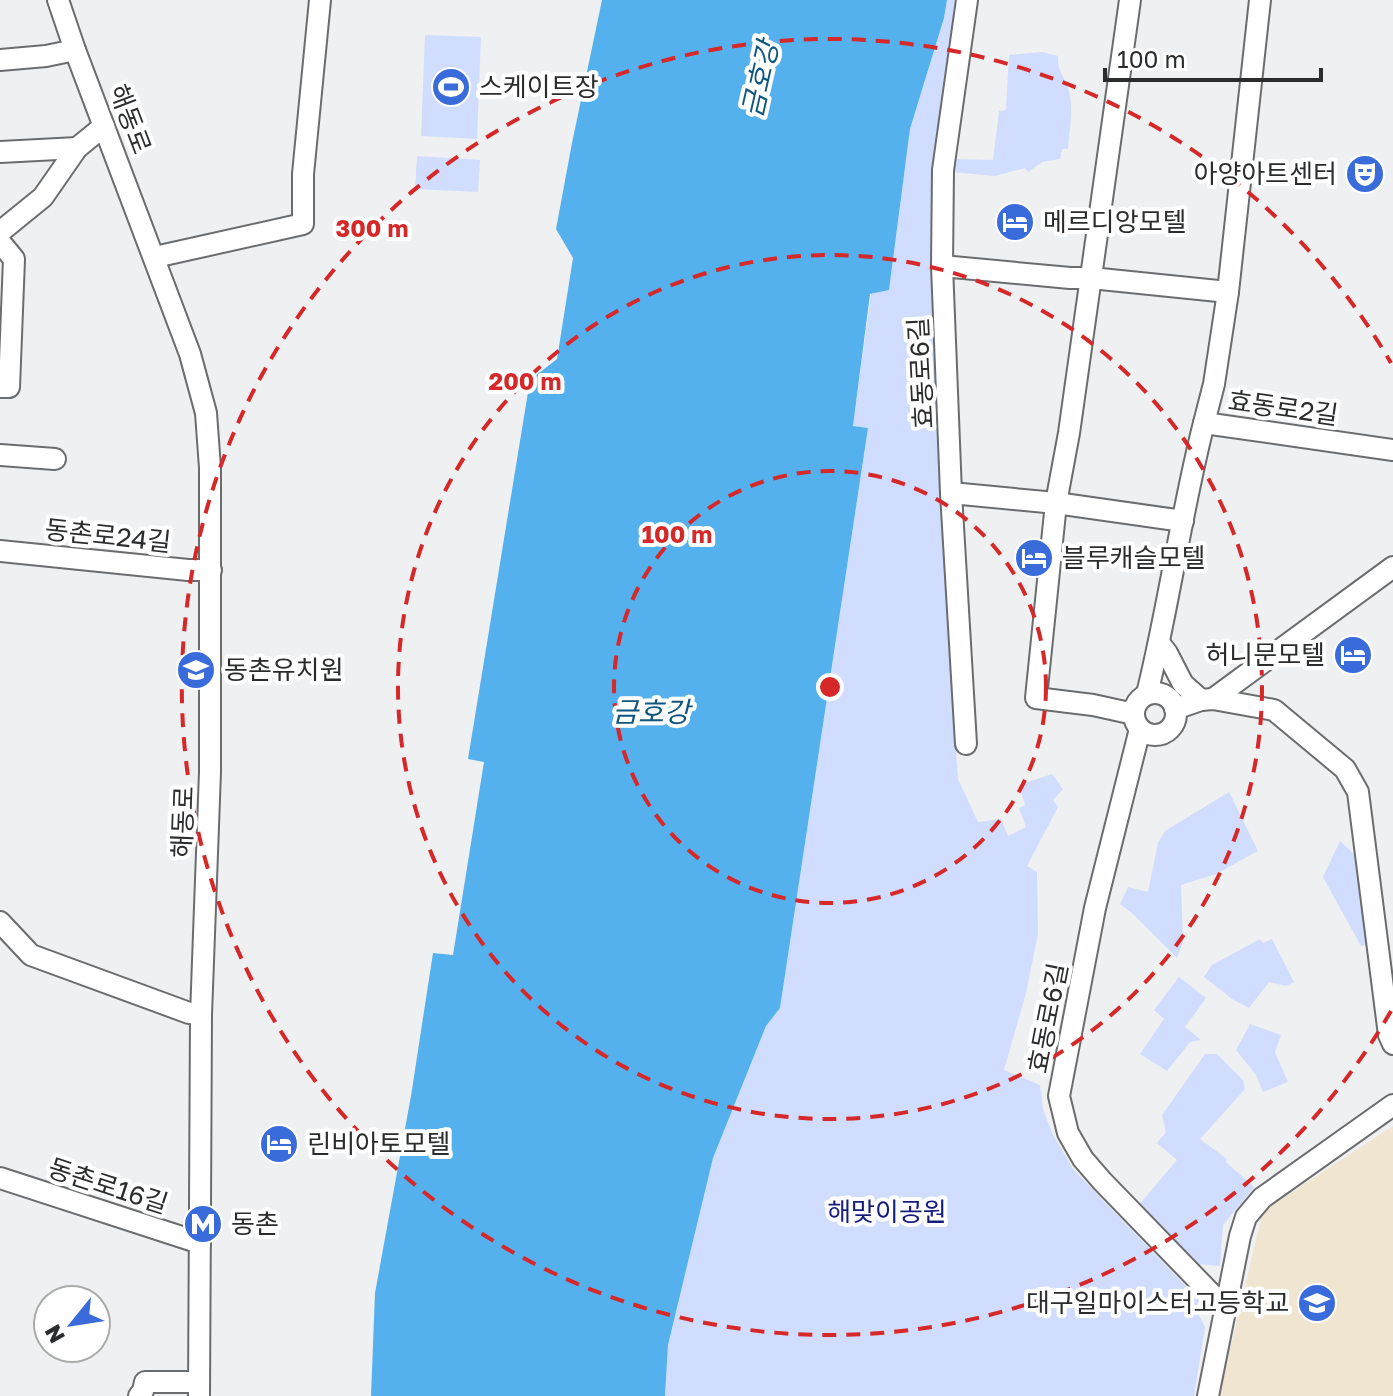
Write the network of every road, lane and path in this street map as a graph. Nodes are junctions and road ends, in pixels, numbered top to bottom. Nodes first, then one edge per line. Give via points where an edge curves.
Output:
1 (58, 0) edge
2 (320, 0) edge
3 (967, 0) edge
4 (1130, 0) edge
5 (1260, 0) edge
6 (75, 50) junction
7 (0, 60) edge
8 (104, 126) junction
9 (77, 148) junction
10 (0, 152) edge
11 (0, 232) edge
12 (0, 242) edge
13 (155, 257) junction
14 (942, 266) junction
15 (1091, 278) junction
16 (1228, 292) junction
17 (6, 319) edge
18 (0, 388) edge
19 (1204, 423) junction
20 (1393, 450) edge
21 (0, 455) edge
22 (55, 459) dead end
23 (951, 493) junction
24 (1056, 503) junction
25 (1183, 521) junction
26 (0, 551) edge
27 (1393, 567) edge
28 (211, 570) junction
29 (1160, 644) junction
30 (1147, 694) junction
31 (1207, 700) junction
32 (1175, 709) junction
33 (1137, 722) junction
34 (966, 744) dead end
35 (0, 922) edge
36 (201, 1015) junction
37 (1393, 1044) edge
38 (1393, 1105) edge
39 (0, 1178) edge
40 (200, 1243) junction
41 (1225, 1308) junction
42 (199, 1389) edge
43 (139, 1396) edge
44 (1208, 1396) edge

1 - 6 street, 해동로
2 - 13 street via 303,224
3 - 14 street, 효동로6길 via 943,170
4 - 15 street
5 - 16 street, 효동로2길
6 - 7 street
6 - 8 street, 해동로
8 - 9 street
8 - 13 street, 해동로
9 - 10 street
9 - 11 street via 43,197
12 - 17 street via 14,259
13 - 28 street, 해동로 via 206,413
14 - 15 street
14 - 23 street, 효동로6길
15 - 16 street
15 - 24 street
16 - 19 street, 효동로2길
17 - 18 street via 9,387
19 - 20 street, 효동로2길
19 - 25 street
21 - 22 street
23 - 24 street
23 - 34 street, 효동로6길
24 - 25 street
24 - 33 street via 1036,698 1093,705
25 - 29 street
26 - 28 street, 동촌로24길
27 - 31 street
28 - 36 street, 해동로
29 - 30 street
29 - 31 street via 1183,684
30 - 32 street via 1161,694
30 - 33 street via 1136,703
31 - 32 street
31 - 37 street via 1274,710 1345,769 1355,786
32 - 33 street via 1174,722 1165,732 1152,735
33 - 41 street, 효동로6길 via 1059,1096 1068,1133 1083,1159
35 - 36 street via 31,955
36 - 40 street, 해동로
38 - 41 street via 1262,1198 1246,1217
39 - 40 street, 동촌로16길
40 - 42 street, 해동로
41 - 44 street
42 - 43 street via 145,1382

